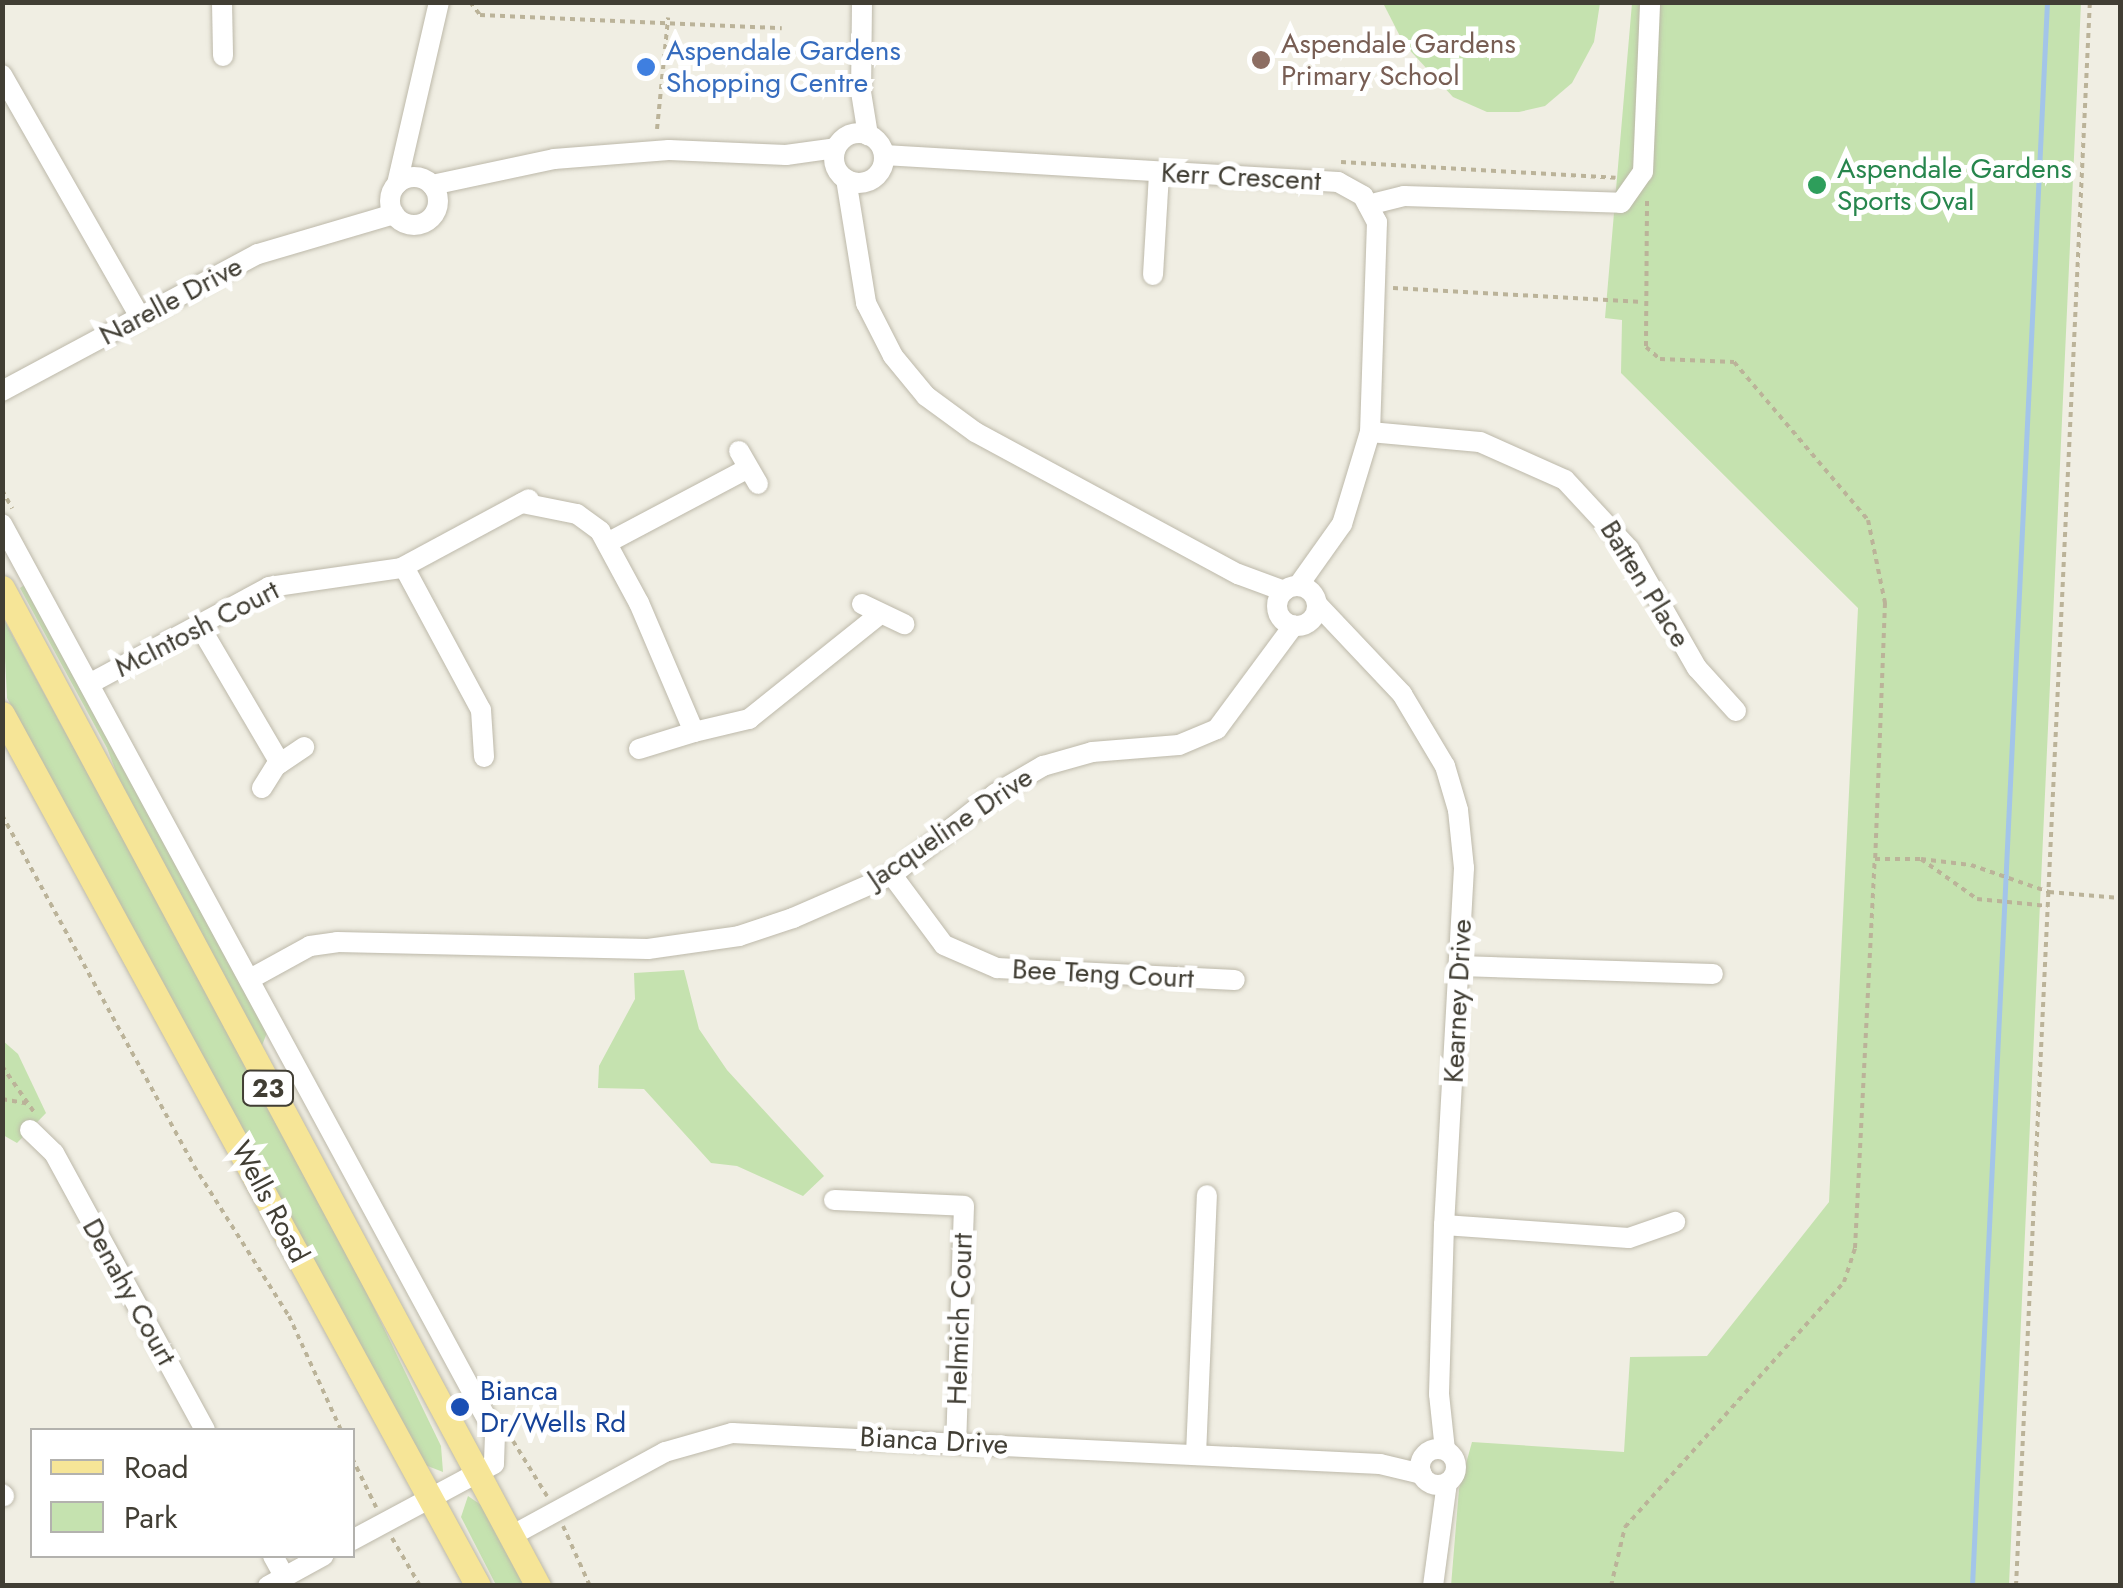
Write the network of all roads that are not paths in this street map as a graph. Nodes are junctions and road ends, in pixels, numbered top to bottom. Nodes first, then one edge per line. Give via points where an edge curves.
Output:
1 (222, 2) edge
2 (439, 2) edge
3 (862, 2) edge
4 (1650, 2) edge
5 (223, 56) dead end
6 (2, 75) edge
7 (410, 127) junction
8 (850, 158) junction
9 (882, 163) junction
10 (1159, 174) junction
11 (429, 189) junction
12 (394, 198) junction
13 (1368, 206) junction
14 (1153, 275) dead end
15 (140, 317) junction
16 (2, 391) edge
17 (1370, 432) junction
18 (747, 468) dead end
19 (2, 524) edge
20 (607, 543) junction
21 (404, 567) junction
22 (2, 588) edge
23 (1297, 606) junction
24 (904, 624) dead end
25 (199, 625) junction
26 (89, 684) junction
27 (1736, 711) dead end
28 (2, 714) edge
29 (694, 732) junction
30 (304, 747) dead end
31 (639, 749) dead end
32 (484, 756) dead end
33 (280, 763) junction
34 (262, 788) dead end
35 (892, 875) junction
36 (1460, 966) junction
37 (1713, 974) dead end
38 (250, 979) junction
39 (1235, 980) dead end
40 (276, 1028) junction
41 (260, 1073) junction
42 (36, 1127) road end
43 (1208, 1195) dead end
44 (834, 1200) dead end
45 (1675, 1222) dead end
46 (1444, 1225) junction
47 (203, 1428) edge
48 (956, 1442) junction
49 (1196, 1455) junction
50 (1432, 1466) junction
51 (477, 1472) junction
52 (430, 1498) junction
53 (511, 1536) junction
54 (355, 1538) edge
55 (319, 1558) edge
56 (276, 1581) edge
57 (478, 1586) edge
58 (538, 1586) edge
59 (1433, 1586) edge

1 - 5 street
2 - 7 street
3 - 8 street, Kearney Drive
4 - 13 street via 1640,184 1621,203 1404,196
6 - 15 street
7 - 11 street
7 - 12 street
8 - 9 street
8 - 9 street
8 - 11 street via 650,152 554,159
8 - 23 street, Kearney Drive via 855,240 877,329 926,396 975,432
9 - 10 street, Kerr Crescent via 933,159
10 - 13 street, Kerr Crescent via 1338,182
10 - 14 street
11 - 12 street
11 - 12 street via 423,223 407,224
12 - 15 street, Narelle Drive via 346,224 258,254
13 - 17 street via 1377,222
15 - 16 street, Narelle Drive
17 - 23 street via 1358,487
17 - 27 street, Batten Place via 1480,442 1565,480 1628,549 1697,668
18 - 20 street
19 - 26 street
20 - 21 street, McIntosh Court via 581,516 525,501
20 - 29 street
21 - 25 street, McIntosh Court via 269,588
21 - 32 street via 481,710
22 - 41 main road, Wells Road / 23
23 - 35 street, Jacqueline Drive via 1217,729 1179,745 1082,754 1043,766 995,794
23 - 36 street, Kearney Drive via 1353,642 1402,694 1445,766 1464,868
24 - 29 street via 871,609 753,716
25 - 26 street, McIntosh Court
25 - 33 street
26 - 38 street
28 - 52 main road, Wells Road / 23
29 - 31 street
30 - 33 street
33 - 34 street
35 - 38 street, Jacqueline Drive via 793,918 691,945 588,952 337,942 310,946
35 - 39 street, Bee Teng Court via 944,945 997,968
36 - 37 street
36 - 46 street, Kearney Drive
38 - 40 street
40 - 41 street
40 - 51 street via 495,1434 497,1458
41 - 51 main road, Wells Road / 23
42 - 47 street, Denahy Court
43 - 49 street
44 - 48 street, Helmich Court via 964,1206
45 - 46 street via 1629,1238
46 - 50 street, Kearney Drive
48 - 49 street, Bianca Drive
48 - 53 street, Bianca Drive via 732,1433 664,1452
49 - 50 street, Bianca Drive
50 - 59 street, Kearney Drive
51 - 52 street
51 - 53 main road, Wells Road / 23
52 - 54 street
52 - 57 main road, Wells Road / 23
53 - 58 main road, Wells Road / 23
55 - 56 street

